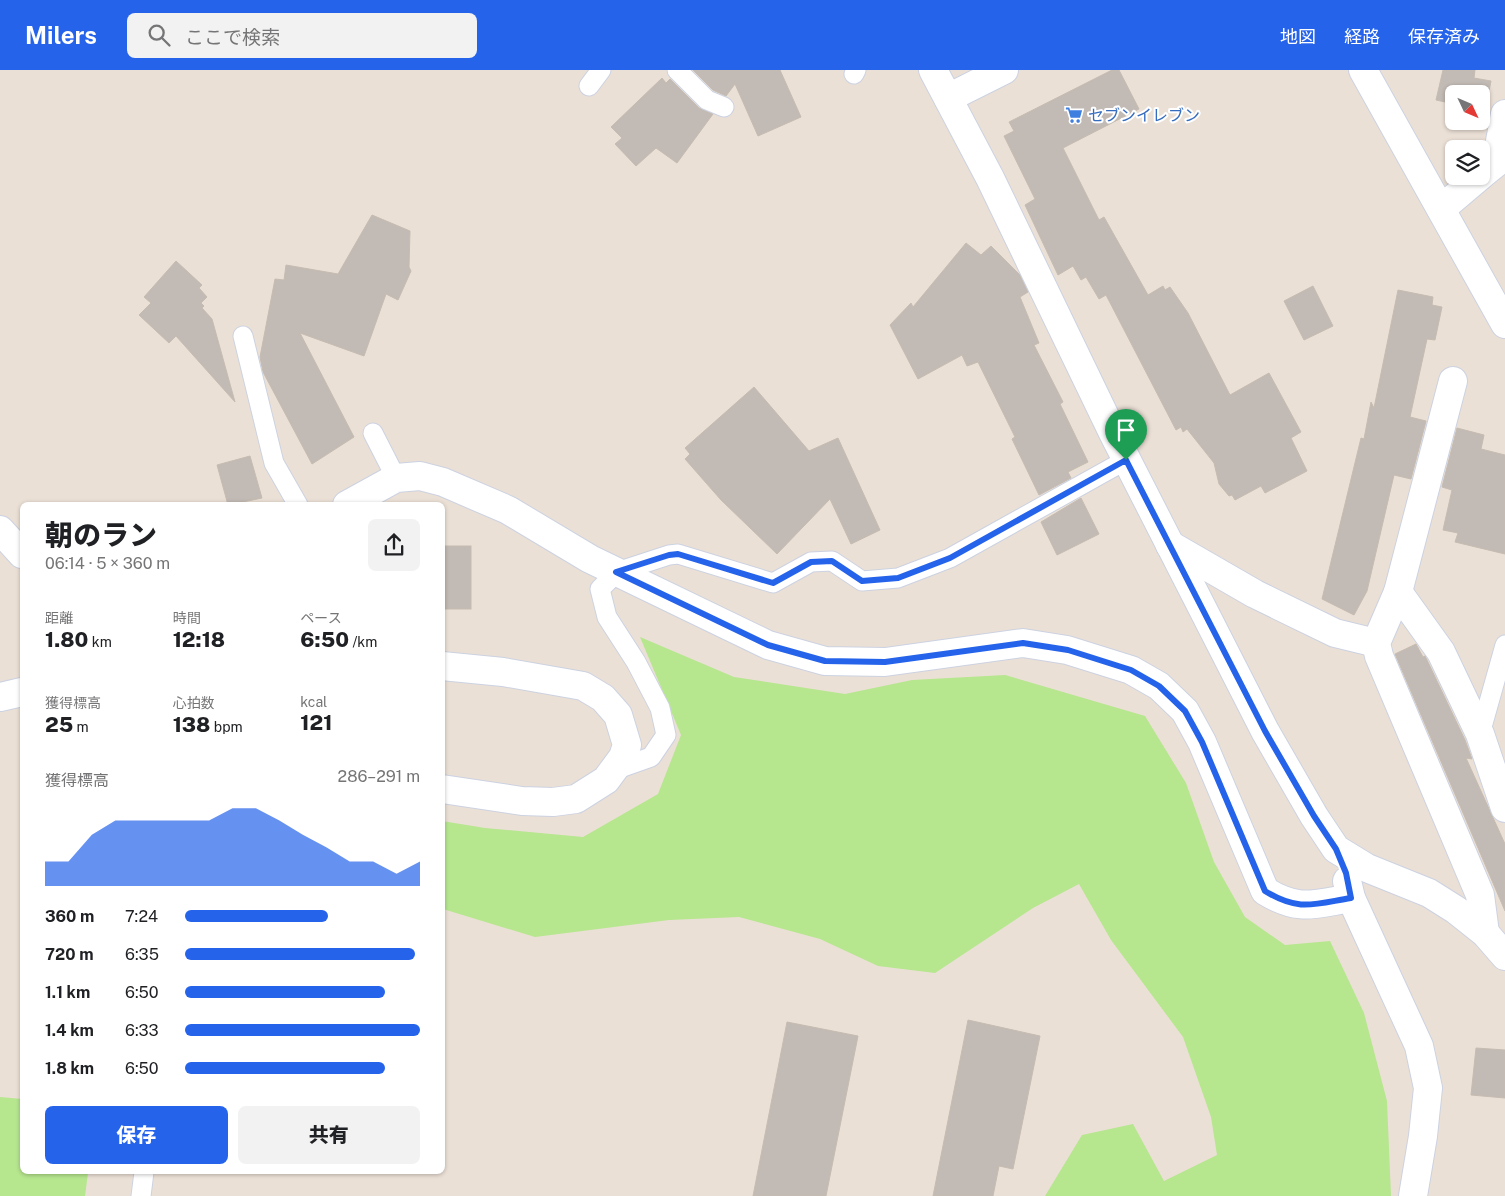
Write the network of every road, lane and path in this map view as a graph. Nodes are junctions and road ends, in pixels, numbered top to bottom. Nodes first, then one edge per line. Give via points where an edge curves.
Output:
1 (601, 70) edge
2 (677, 70) edge
3 (933, 70) edge
4 (1004, 70) edge
5 (1363, 70) edge
6 (589, 86) dead end
7 (948, 98) junction
8 (724, 107) dead end
9 (1505, 114) edge
10 (1490, 168) edge
11 (1470, 185) edge
12 (1440, 209) junction
13 (1505, 324) edge
14 (243, 336) dead end
15 (1453, 381) dead end
16 (374, 433) dead end
17 (1126, 460) junction
18 (396, 478) junction
19 (296, 502) edge
20 (352, 502) edge
21 (0, 530) edge
22 (1170, 545) junction
23 (20, 552) edge
24 (616, 572) junction
25 (1398, 592) junction
26 (1376, 643) junction
27 (1505, 645) edge
28 (445, 666) edge
29 (20, 692) edge
30 (0, 697) edge
31 (1480, 734) junction
32 (617, 769) junction
33 (445, 789) edge
34 (1505, 808) edge
35 (1336, 849) junction
36 (1351, 898) junction
37 (1485, 933) junction
38 (1505, 956) edge
39 (144, 1174) edge
40 (141, 1196) edge
41 (1412, 1196) edge

1 - 6 lane
2 - 8 lane via 707,100
3 - 7 street
4 - 7 street
5 - 12 street
7 - 17 street
9 - 10 street via 1496,163
11 - 12 street
12 - 13 street
14 - 19 lane via 274,463
15 - 25 street
16 - 18 lane
17 - 22 street
17 - 24 lane via 950,558 898,578 862,581 832,561 811,562 773,583 678,554
18 - 20 street
18 - 24 street via 428,478 508,510
21 - 23 street
22 - 26 street via 1255,594 1326,629
22 - 35 street via 1265,731
24 - 32 lane via 600,589 608,617 660,708 666,735 651,757
24 - 36 street via 768,645 825,661 885,662 1023,643 1068,650 1131,670 1159,686 1185,711 1202,742 1265,891 1282,902 1301,906
25 - 26 street
25 - 31 street via 1440,652
26 - 37 street via 1480,896
27 - 31 lane
28 - 32 street via 584,686 603,698 618,715 627,745
29 - 30 street
31 - 34 street
32 - 33 street via 576,799 553,802 522,801
35 - 36 street via 1346,873
35 - 37 street via 1367,868 1429,893
36 - 41 street via 1419,1046 1428,1088
37 - 38 street
39 - 40 lane

